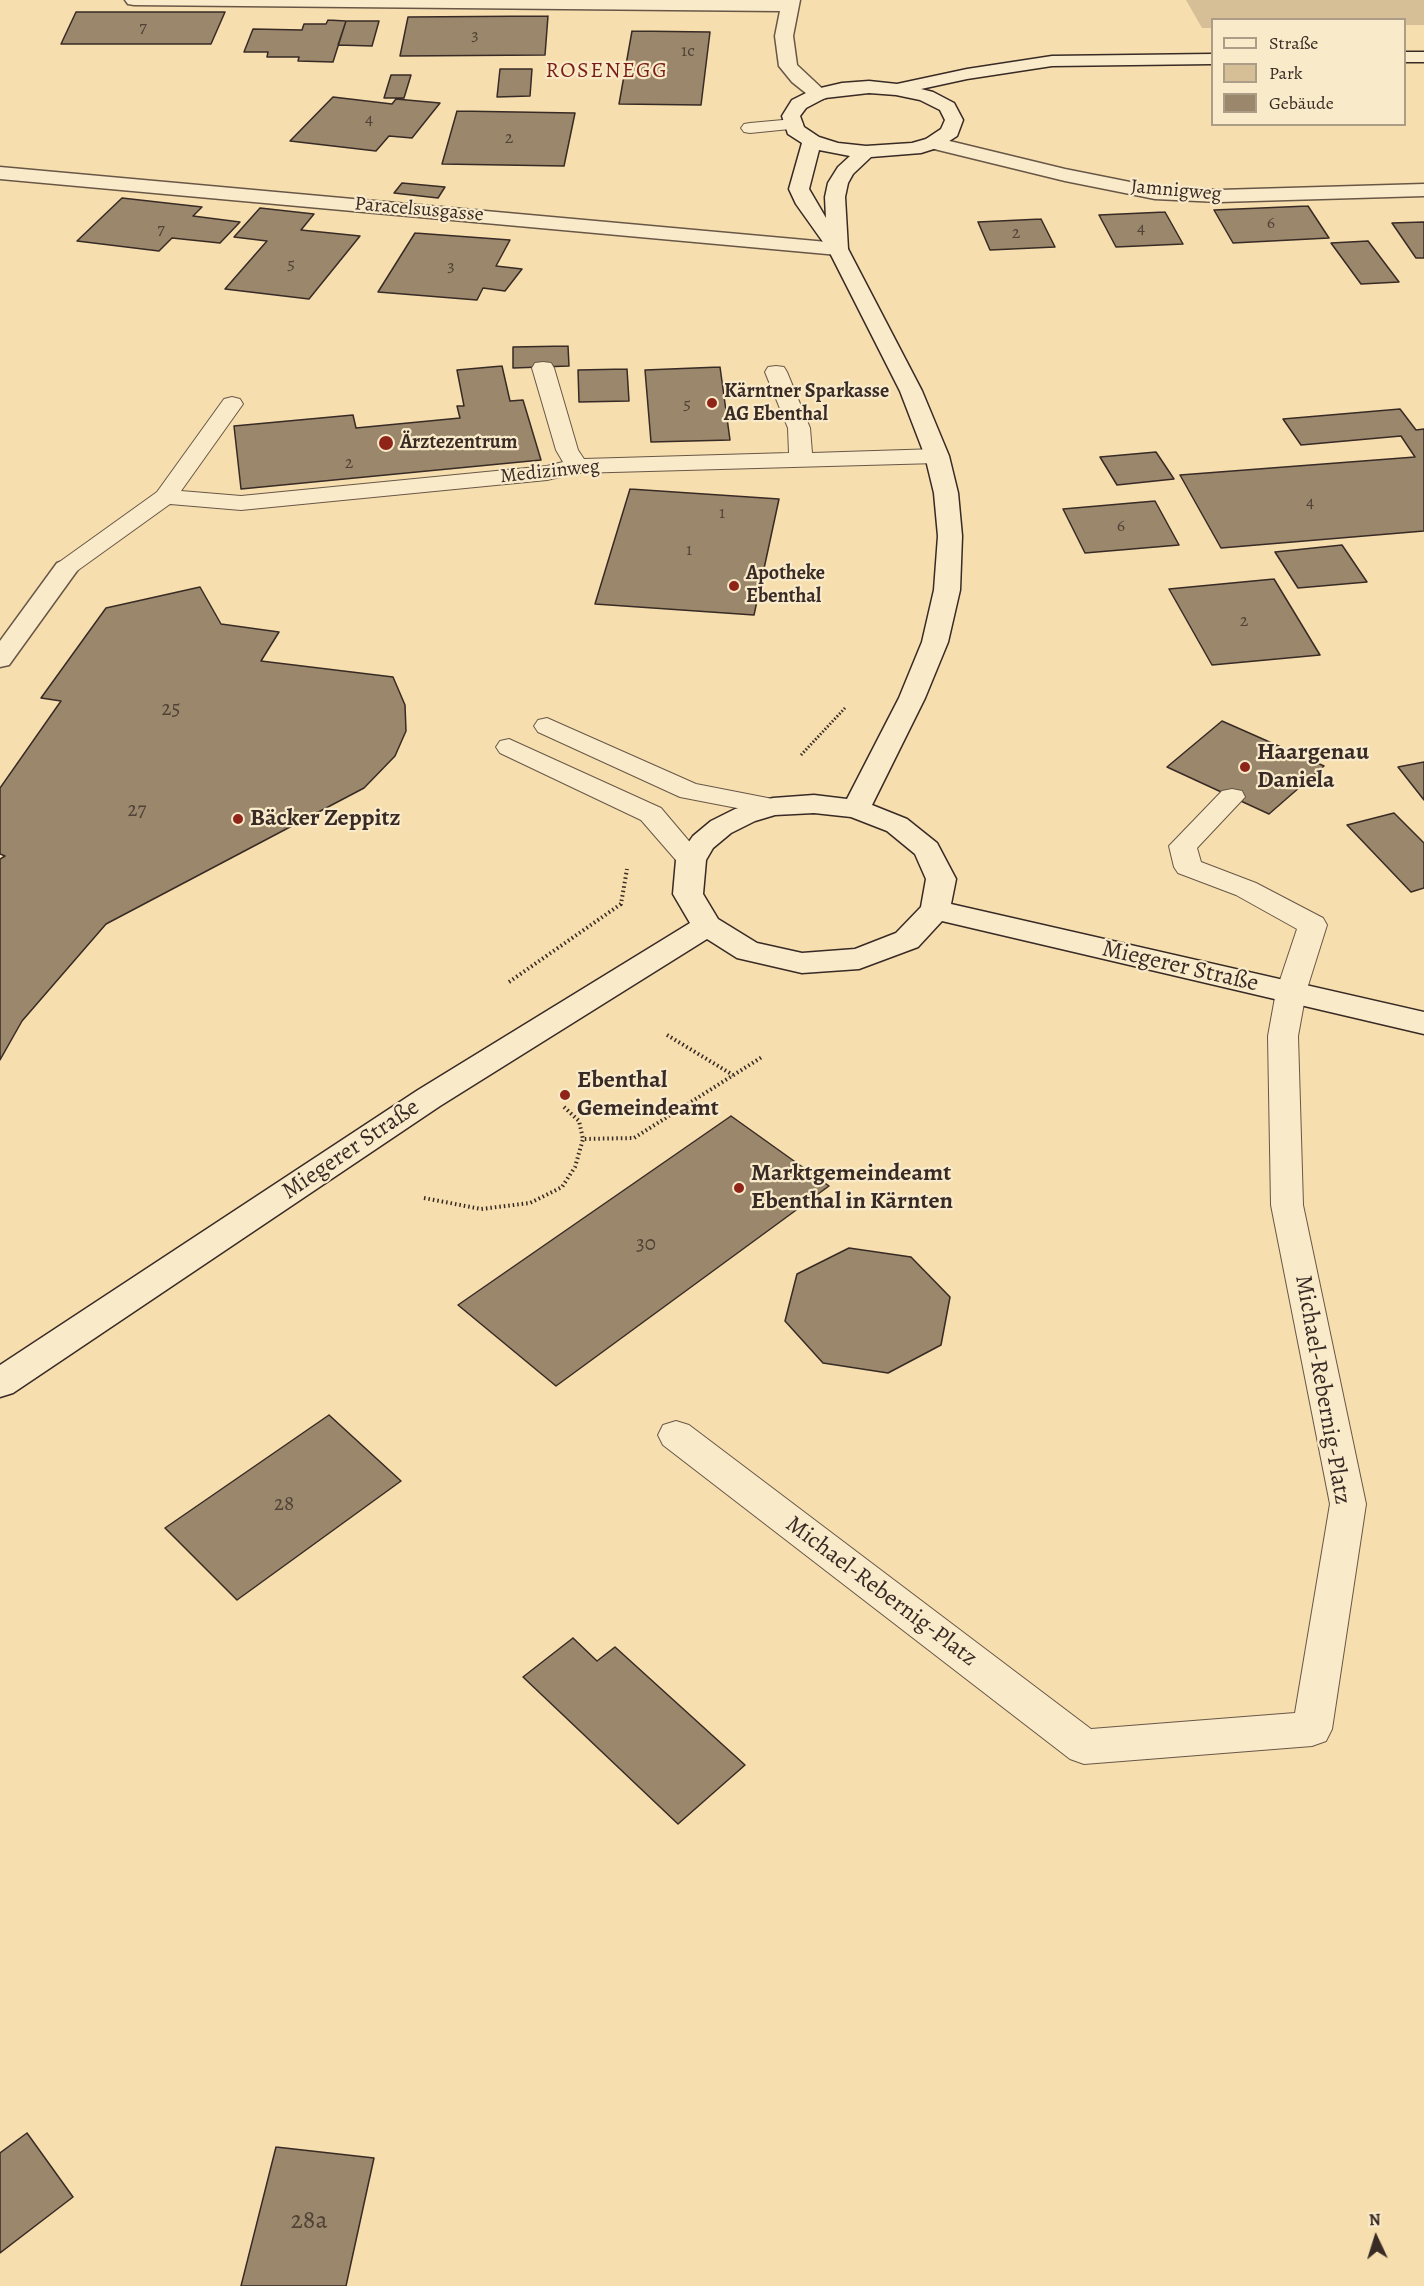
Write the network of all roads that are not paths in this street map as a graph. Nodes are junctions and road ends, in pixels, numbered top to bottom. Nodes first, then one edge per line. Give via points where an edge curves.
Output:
1 (134, 0) edge
2 (790, 3) edge
3 (1406, 57) edge
4 (1424, 57) edge
5 (1211, 58) edge
6 (1179, 59) junction
7 (896, 89) junction
8 (819, 94) junction
9 (947, 107) junction
10 (794, 124) junction
11 (750, 128) dead end
12 (812, 141) junction
13 (933, 143) junction
14 (866, 152) junction
15 (0, 173) edge
16 (1424, 190) edge
17 (838, 249) junction
18 (543, 369) dead end
19 (776, 372) dead end
20 (232, 404) dead end
21 (937, 456) junction
22 (801, 460) junction
23 (577, 466) junction
24 (165, 497) junction
25 (66, 568) joint
26 (0, 659) edge
27 (547, 726) dead end
28 (509, 747) dead end
29 (1232, 797) dead end
30 (773, 807) junction
31 (856, 809) junction
32 (691, 860) junction
33 (935, 910) junction
34 (707, 926) junction
35 (1291, 992) junction
36 (1424, 1023) edge
37 (0, 1383) edge
38 (676, 1436) dead end

1 - 2 main road
2 - 8 main road via 784,36 788,66
3 - 4 main road
5 - 6 main road
6 - 7 main road via 1052,61
6 - 9 main road via 998,83
7 - 8 main road via 869,87
7 - 9 main road via 926,96
8 - 10 main road via 799,104 791,116
9 - 13 main road via 954,120 950,132
10 - 11 lane
10 - 12 main road via 795,130
12 - 14 main road via 836,149
12 - 17 main road via 799,189
13 - 14 main road via 914,149
13 - 16 main road, Jamnigweg via 1155,193 1219,196
14 - 17 main road via 838,183 834,197
15 - 17 main road, Paracelsusgasse
17 - 21 main road via 911,391
18 - 23 lane via 567,450
19 - 22 lane via 799,428
20 - 24 lane
21 - 22 lane, Medizinweg
21 - 31 main road via 950,536 947,590 934,642 912,698
22 - 23 lane, Medizinweg
23 - 24 lane, Medizinweg via 547,473 242,503
24 - 25 lane
25 - 26 main road
27 - 30 lane via 689,791
28 - 32 lane via 651,814
29 - 35 lane via 1183,846 1188,867 1246,889 1313,925
30 - 31 main road via 814,804
30 - 32 main road via 721,827 703,842
31 - 33 main road via 897,825 927,849 941,879
32 - 34 main road via 688,894
33 - 34 main road via 907,940 860,959 802,963 748,951
33 - 35 main road, Miegerer Straße
34 - 37 main road, Miegerer Straße via 429,1098
35 - 36 main road, Miegerer Straße
35 - 38 lane, Michael-Rebernig-Platz via 1283,1036 1287,1205 1348,1504 1312,1729 1084,1747

